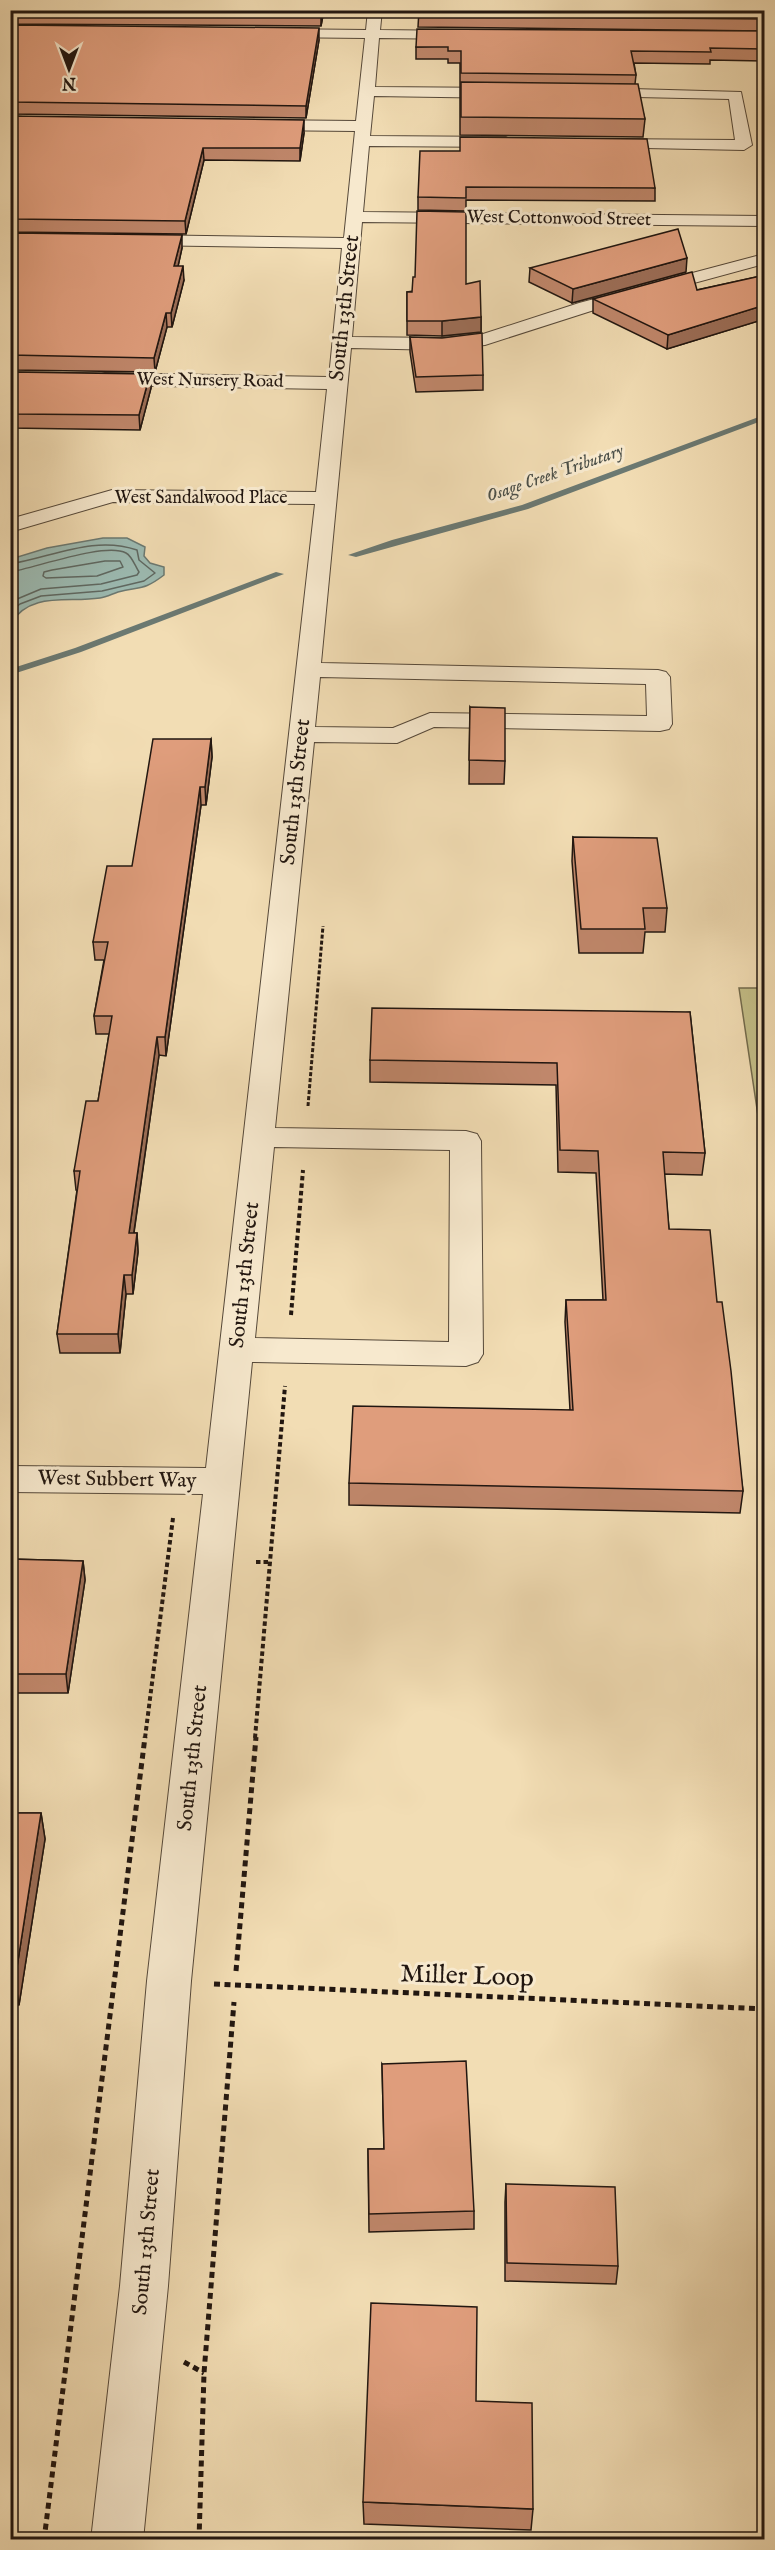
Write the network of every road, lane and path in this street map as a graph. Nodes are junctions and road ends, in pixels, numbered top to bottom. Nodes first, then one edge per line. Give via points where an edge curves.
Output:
1 (374, 22) edge
2 (260, 32) edge
3 (473, 35) edge
4 (366, 91) junction
5 (525, 93) edge
6 (584, 93) edge
7 (680, 94) junction
8 (243, 125) edge
9 (362, 134) junction
10 (521, 143) edge
11 (581, 143) edge
12 (689, 145) junction
13 (765, 221) edge
14 (353, 230) junction
15 (118, 240) edge
16 (765, 259) edge
17 (342, 342) junction
18 (81, 379) edge
19 (338, 383) junction
20 (324, 498) junction
21 (10, 526) edge
22 (309, 670) junction
23 (302, 734) junction
24 (260, 1137) junction
25 (303, 1167) dead end
26 (290, 1319) dead end
27 (237, 1350) junction
28 (285, 1378) dead end
29 (10, 1479) edge
30 (223, 1481) junction
31 (172, 1518) dead end
32 (236, 1971) dead end
33 (169, 1981) junction
34 (234, 2002) dead end
35 (765, 2009) edge
36 (44, 2540) edge
37 (117, 2540) edge
38 (199, 2540) edge

1 - 2 street
1 - 3 street
1 - 4 street, South 13th Street
4 - 5 street
4 - 9 street, South 13th Street
6 - 7 street
7 - 12 street
7 - 12 street via 736,95 744,145
8 - 9 street
9 - 10 street
9 - 14 street, South 13th Street
11 - 12 street
13 - 14 street, West Cottonwood Street
14 - 15 street, West Cottonwood Street
14 - 17 street, South 13th Street
16 - 17 street via 585,307 484,339 442,344
17 - 19 street, South 13th Street
18 - 19 street, West Nursery Road
19 - 20 street, South 13th Street
20 - 21 street, West Sandalwood Place via 112,496
20 - 22 street, South 13th Street
22 - 23 street, South 13th Street
22 - 23 street via 658,677 660,724 430,720 397,736
23 - 24 street, South 13th Street
24 - 27 street, South 13th Street
24 - 27 street via 466,1141 466,1354
25 - 26 path
27 - 30 street, South 13th Street
28 - 32 path
29 - 30 street, West Subbert Way
30 - 33 street, South 13th Street
31 - 36 path
33 - 35 path, Miller Loop
33 - 37 street, South 13th Street via 144,2286
34 - 38 path via 204,2373

